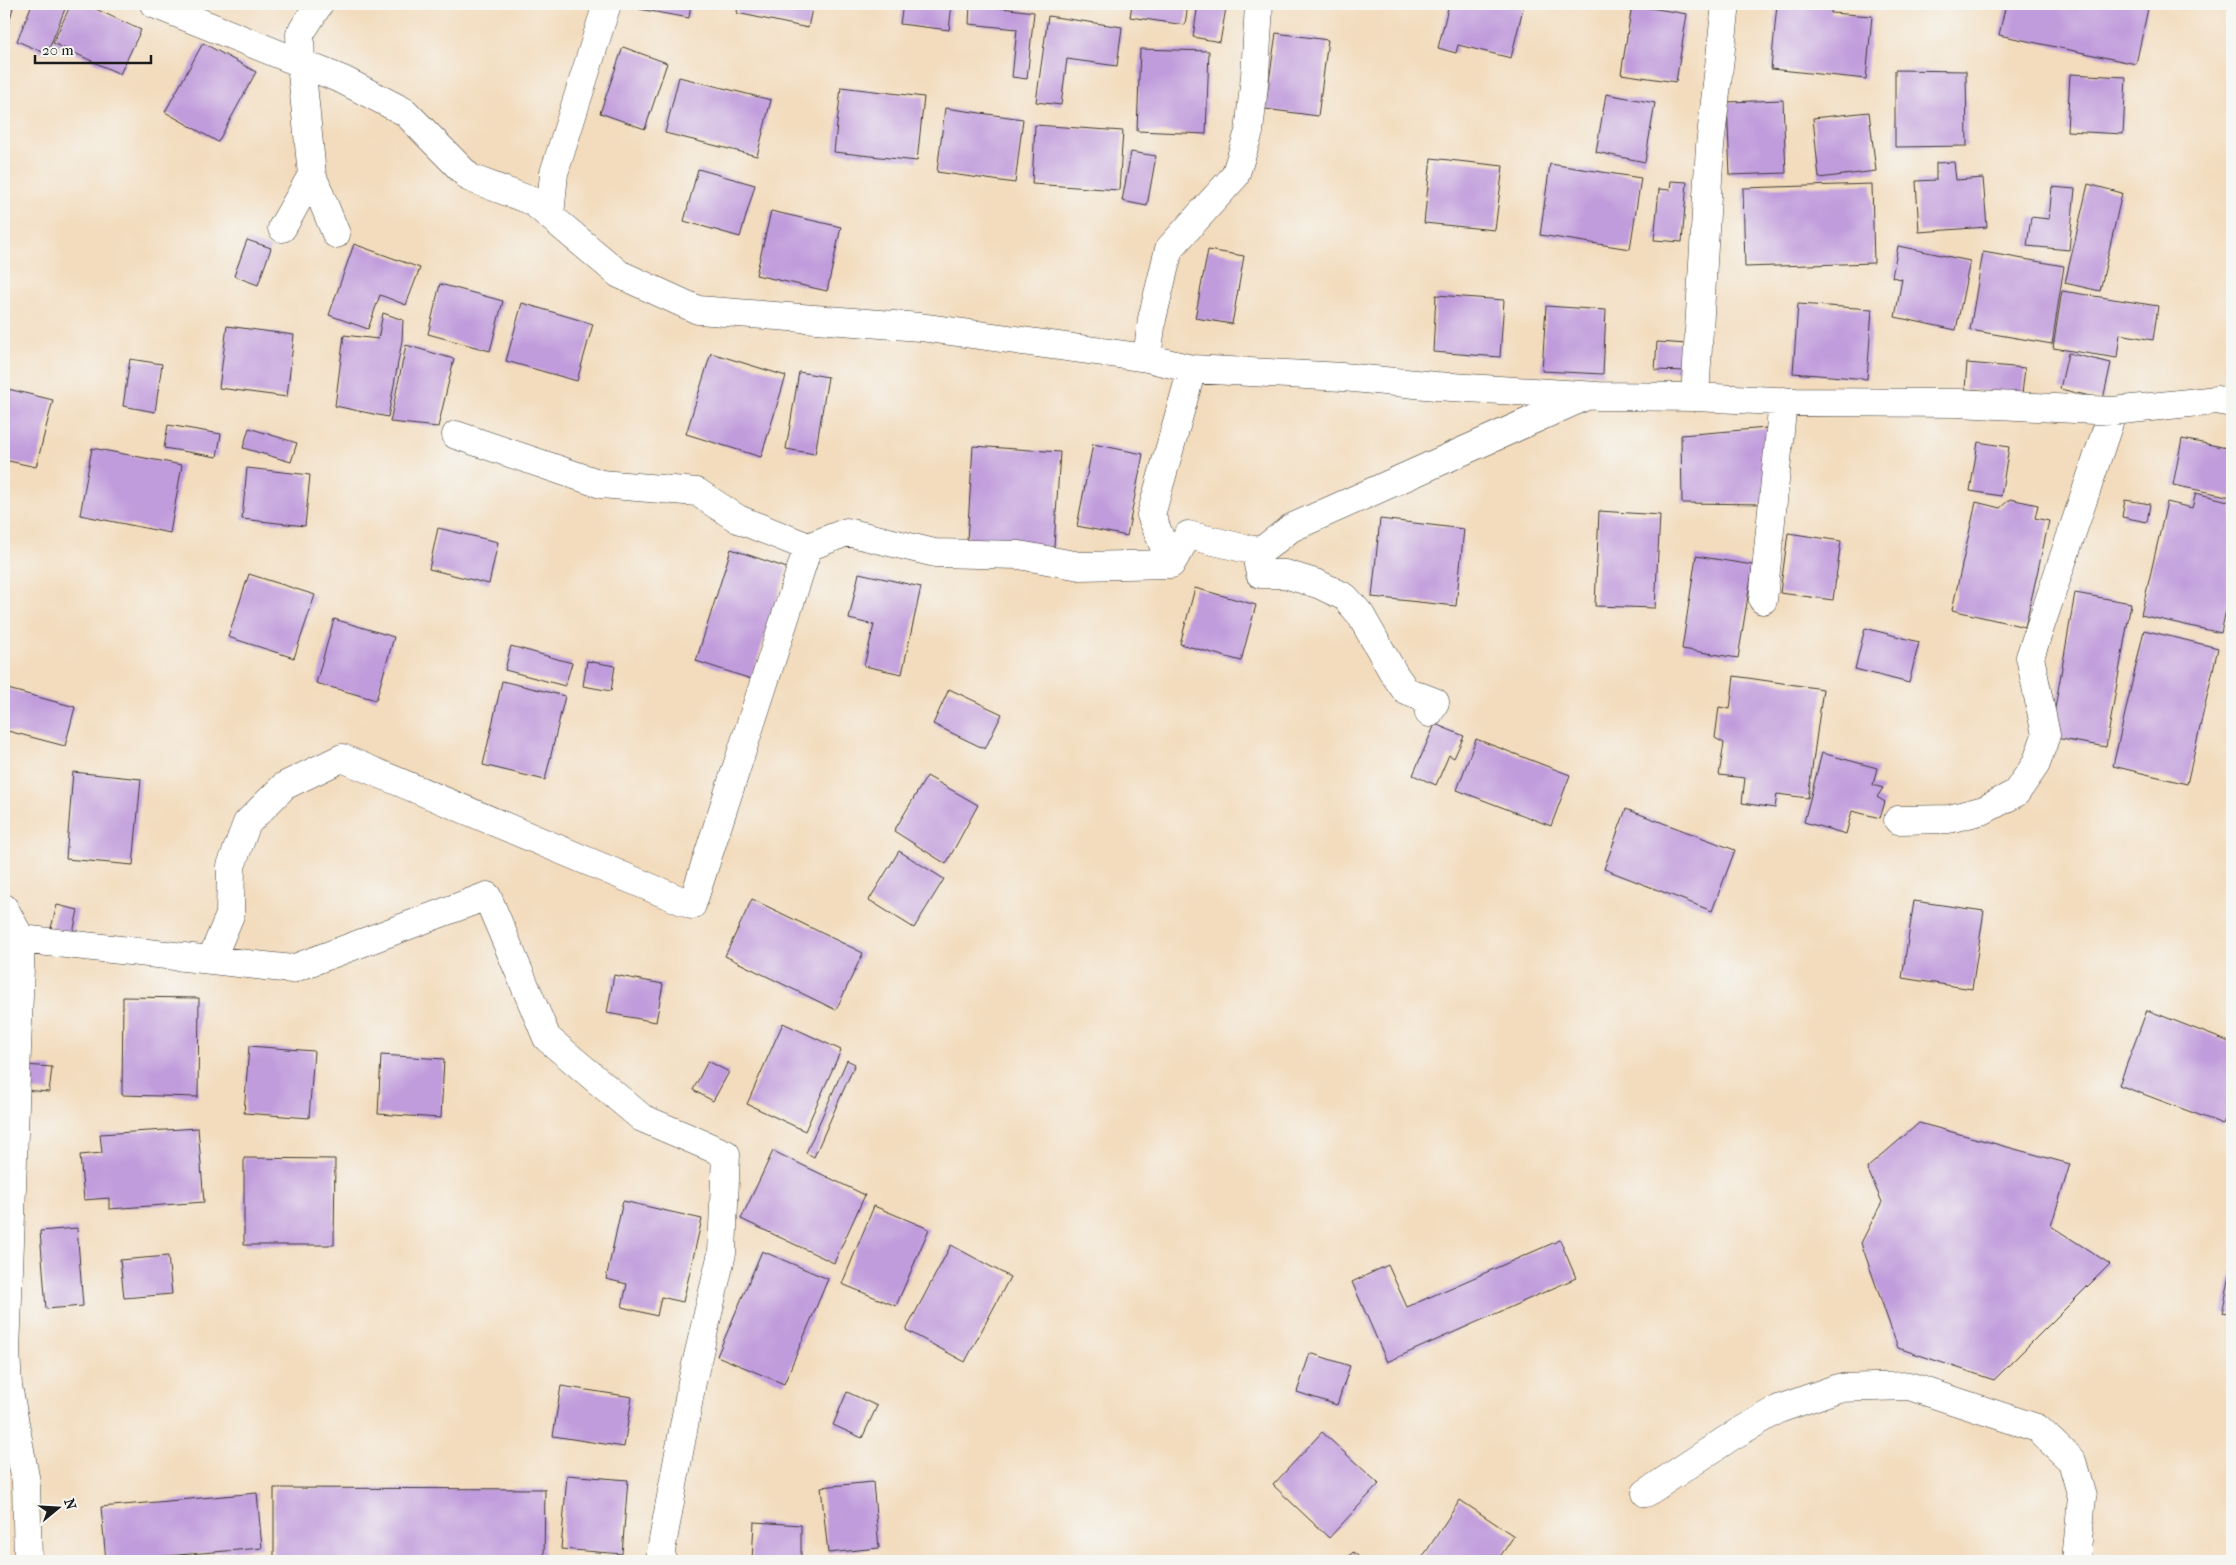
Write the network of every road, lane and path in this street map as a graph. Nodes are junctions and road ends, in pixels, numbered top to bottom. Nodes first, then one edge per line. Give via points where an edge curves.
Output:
1 (154, 4) edge
2 (319, 4) edge
3 (607, 4) edge
4 (1259, 4) edge
5 (1726, 4) edge
6 (301, 63) junction
7 (312, 175) junction
8 (550, 216) junction
9 (282, 228) dead end
10 (336, 234) dead end
11 (1147, 358) junction
12 (1192, 369) junction
13 (1588, 395) junction
14 (1695, 397) junction
15 (1783, 401) junction
16 (2232, 403) edge
17 (2113, 411) junction
18 (456, 435) dead end
19 (808, 547) junction
20 (1254, 550) junction
21 (1170, 564) junction
22 (1763, 600) dead end
23 (1429, 713) dead end
24 (1898, 820) dead end
25 (4, 908) edge
26 (21, 939) junction
27 (210, 960) junction
28 (6, 1386) edge
29 (1646, 1494) dead end
30 (28, 1561) edge
31 (661, 1561) edge
32 (2076, 1561) edge

1 - 6 street
2 - 6 street via 300,34
3 - 8 street via 554,173
4 - 11 street via 1248,132 1235,176 1169,249 1152,319
5 - 14 street via 1710,146
6 - 7 street
6 - 8 street via 344,80 405,112 470,178 532,201
7 - 9 street
7 - 10 street
8 - 11 street via 619,274 698,310 920,327
11 - 12 street
12 - 13 street
12 - 21 street via 1151,515
13 - 14 street
13 - 20 street via 1290,528 1260,552
14 - 15 street
15 - 17 street via 1959,403
15 - 22 street
16 - 17 street via 2217,400
17 - 24 street via 2030,657 2046,735 2036,764 2016,793 1984,810 1949,819
18 - 19 street via 601,484 697,492 738,519
19 - 21 street via 847,532 935,553 1019,555 1080,566
19 - 27 street via 692,905 342,758 284,786 246,823 232,866 230,915
20 - 21 street via 1188,535
20 - 23 street via 1260,574 1285,574 1345,597 1360,614 1406,691 1435,702
25 - 26 street
26 - 27 street
26 - 28 street
27 - 31 street via 292,969 487,896 547,1038 642,1118 726,1154 722,1253 692,1382
28 - 30 street via 26,1482
29 - 32 street via 1732,1436 1779,1409 1838,1388 1909,1386 2037,1428 2072,1461 2082,1497

